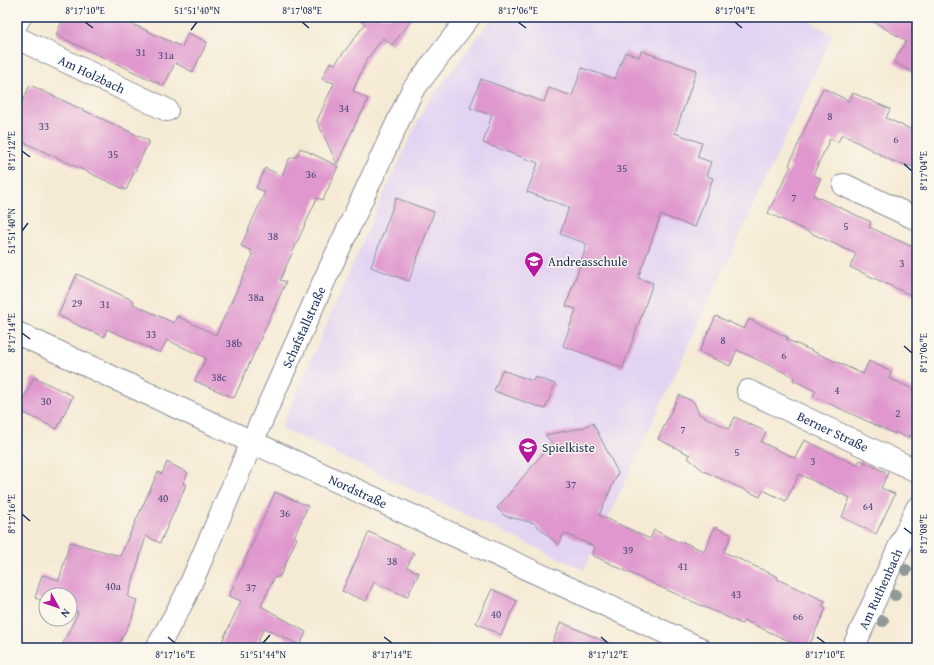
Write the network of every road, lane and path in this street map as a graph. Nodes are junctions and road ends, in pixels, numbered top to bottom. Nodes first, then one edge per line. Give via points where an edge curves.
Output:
1 (20, 17) edge
2 (469, 17) edge
3 (17, 23) edge
4 (17, 38) edge
5 (167, 110) dead end
6 (844, 185) dead end
7 (917, 219) edge
8 (17, 333) edge
9 (748, 391) dead end
10 (252, 442) junction
11 (917, 471) edge
12 (917, 508) edge
13 (157, 648) edge
14 (699, 648) edge
15 (853, 648) edge

1 - 3 street
2 - 10 street, Schafstallstraße via 412,91
4 - 5 street, Am Holzbach
6 - 7 street
8 - 10 street, Nordstraße
9 - 11 street, Berner Straße
10 - 13 street, Schafstallstraße via 185,597
10 - 14 street, Nordstraße
12 - 15 street, Am Ruthenbach

